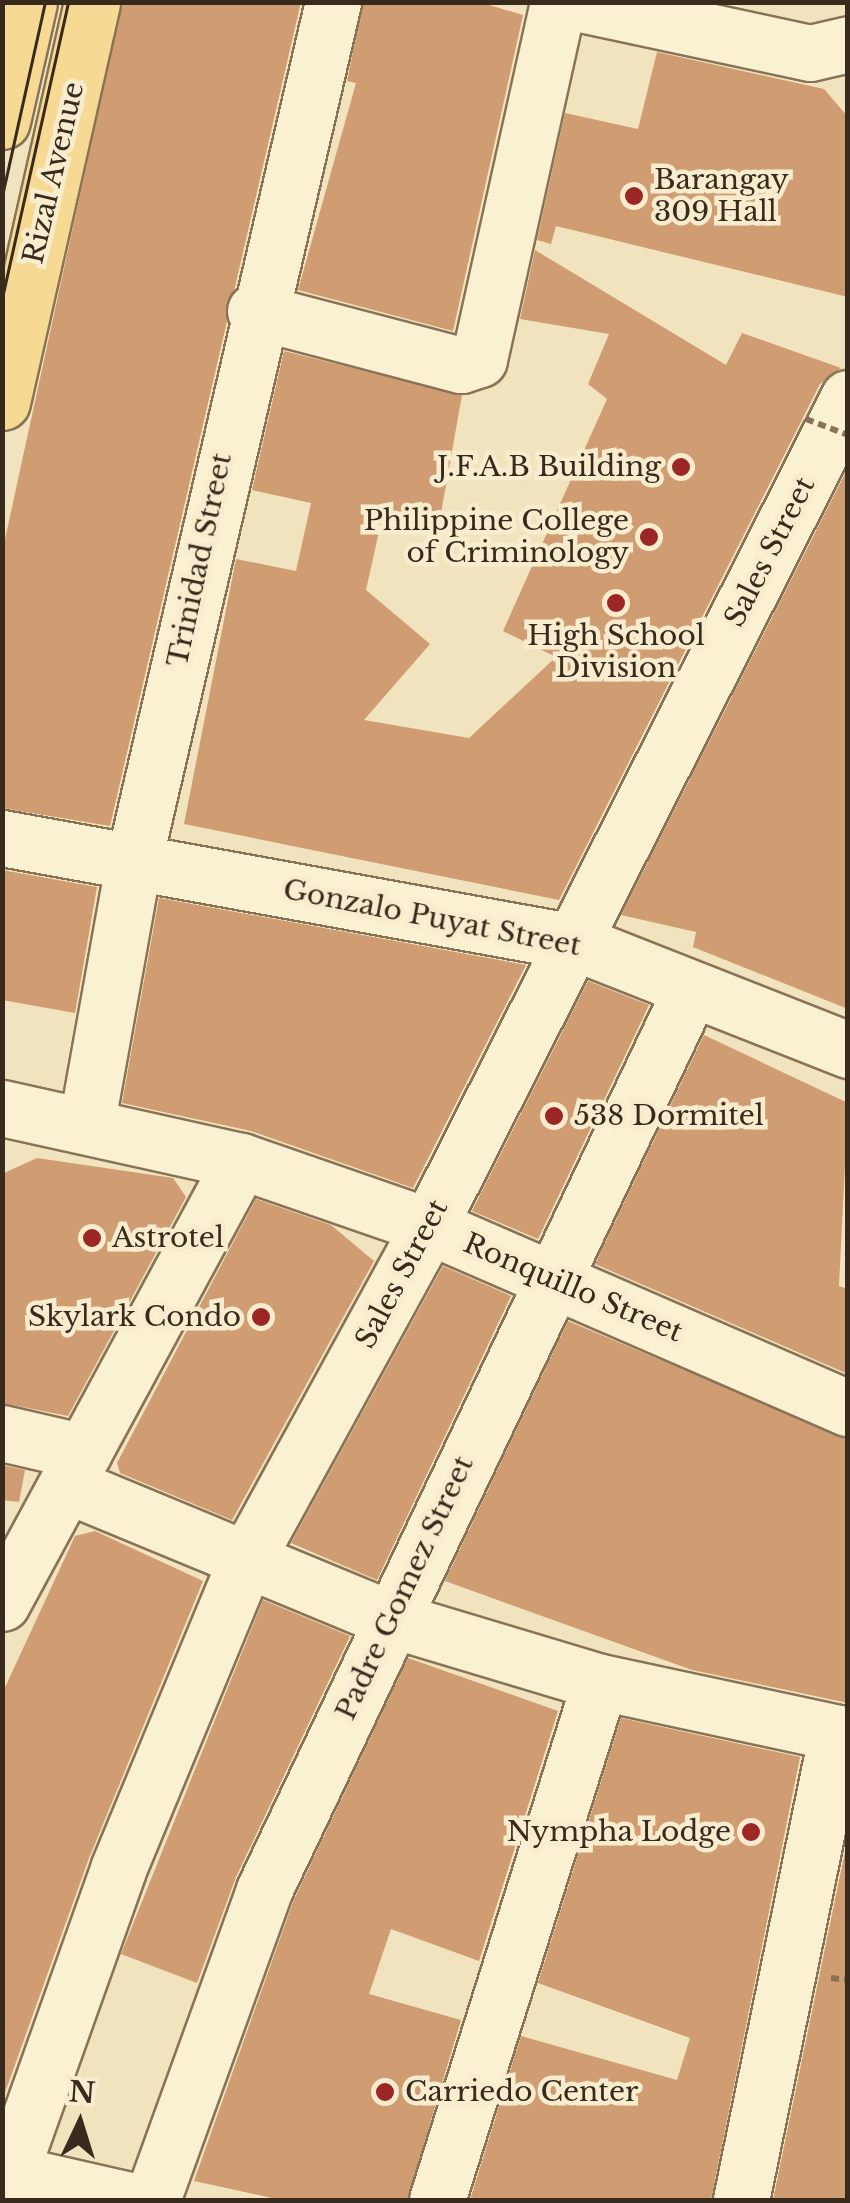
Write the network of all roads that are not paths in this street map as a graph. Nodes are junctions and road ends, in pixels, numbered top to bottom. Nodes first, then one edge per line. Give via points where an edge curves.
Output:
1 (29, 2) edge
2 (92, 2) edge
3 (334, 2) edge
4 (558, 2) edge
5 (572, 2) edge
6 (716, 20) edge
7 (848, 44) edge
8 (2, 121) edge
9 (255, 311) junction
10 (2, 402) edge
11 (827, 408) edge
12 (2, 838) edge
13 (134, 860) junction
14 (574, 942) junction
15 (692, 989) junction
16 (848, 1050) edge
17 (2, 1108) edge
18 (88, 1121) junction
19 (241, 1160) junction
20 (429, 1226) junction
21 (553, 1279) junction
22 (848, 1408) edge
23 (2, 1433) edge
24 (76, 1469) junction
25 (245, 1562) junction
26 (2, 1603) edge
27 (390, 1619) junction
28 (600, 1682) junction
29 (842, 1734) edge
30 (6, 2172) edge
31 (130, 2200) edge
32 (152, 2200) edge
33 (437, 2200) edge
34 (741, 2200) edge

1 - 8 main road
2 - 10 main road, Rizal Avenue
3 - 9 street, Trinidad Street
4 - 9 street via 490,340 461,365
5 - 6 street
6 - 7 street via 810,54
9 - 13 street, Trinidad Street
11 - 14 street, Sales Street
12 - 13 street, Gonzalo Puyat Street
13 - 14 street, Gonzalo Puyat Street
13 - 18 street, Trinidad Street
14 - 15 street, Gonzalo Puyat Street
14 - 20 street, Sales Street
15 - 16 street, Gonzalo Puyat Street
15 - 21 street, Padre Gomez Street
17 - 18 street, Ronquillo Street
18 - 19 street, Ronquillo Street
19 - 20 street, Ronquillo Street
19 - 24 street
20 - 21 street, Ronquillo Street
20 - 25 street, Sales Street
21 - 22 street, Ronquillo Street
21 - 27 street, Padre Gomez Street
23 - 24 street
24 - 25 street
24 - 26 street
25 - 27 street
25 - 30 street, Sales Street via 118,1870
27 - 28 street
27 - 32 street, Padre Gomez Street via 264,1890
28 - 29 street
28 - 33 street
29 - 34 street
30 - 31 street

